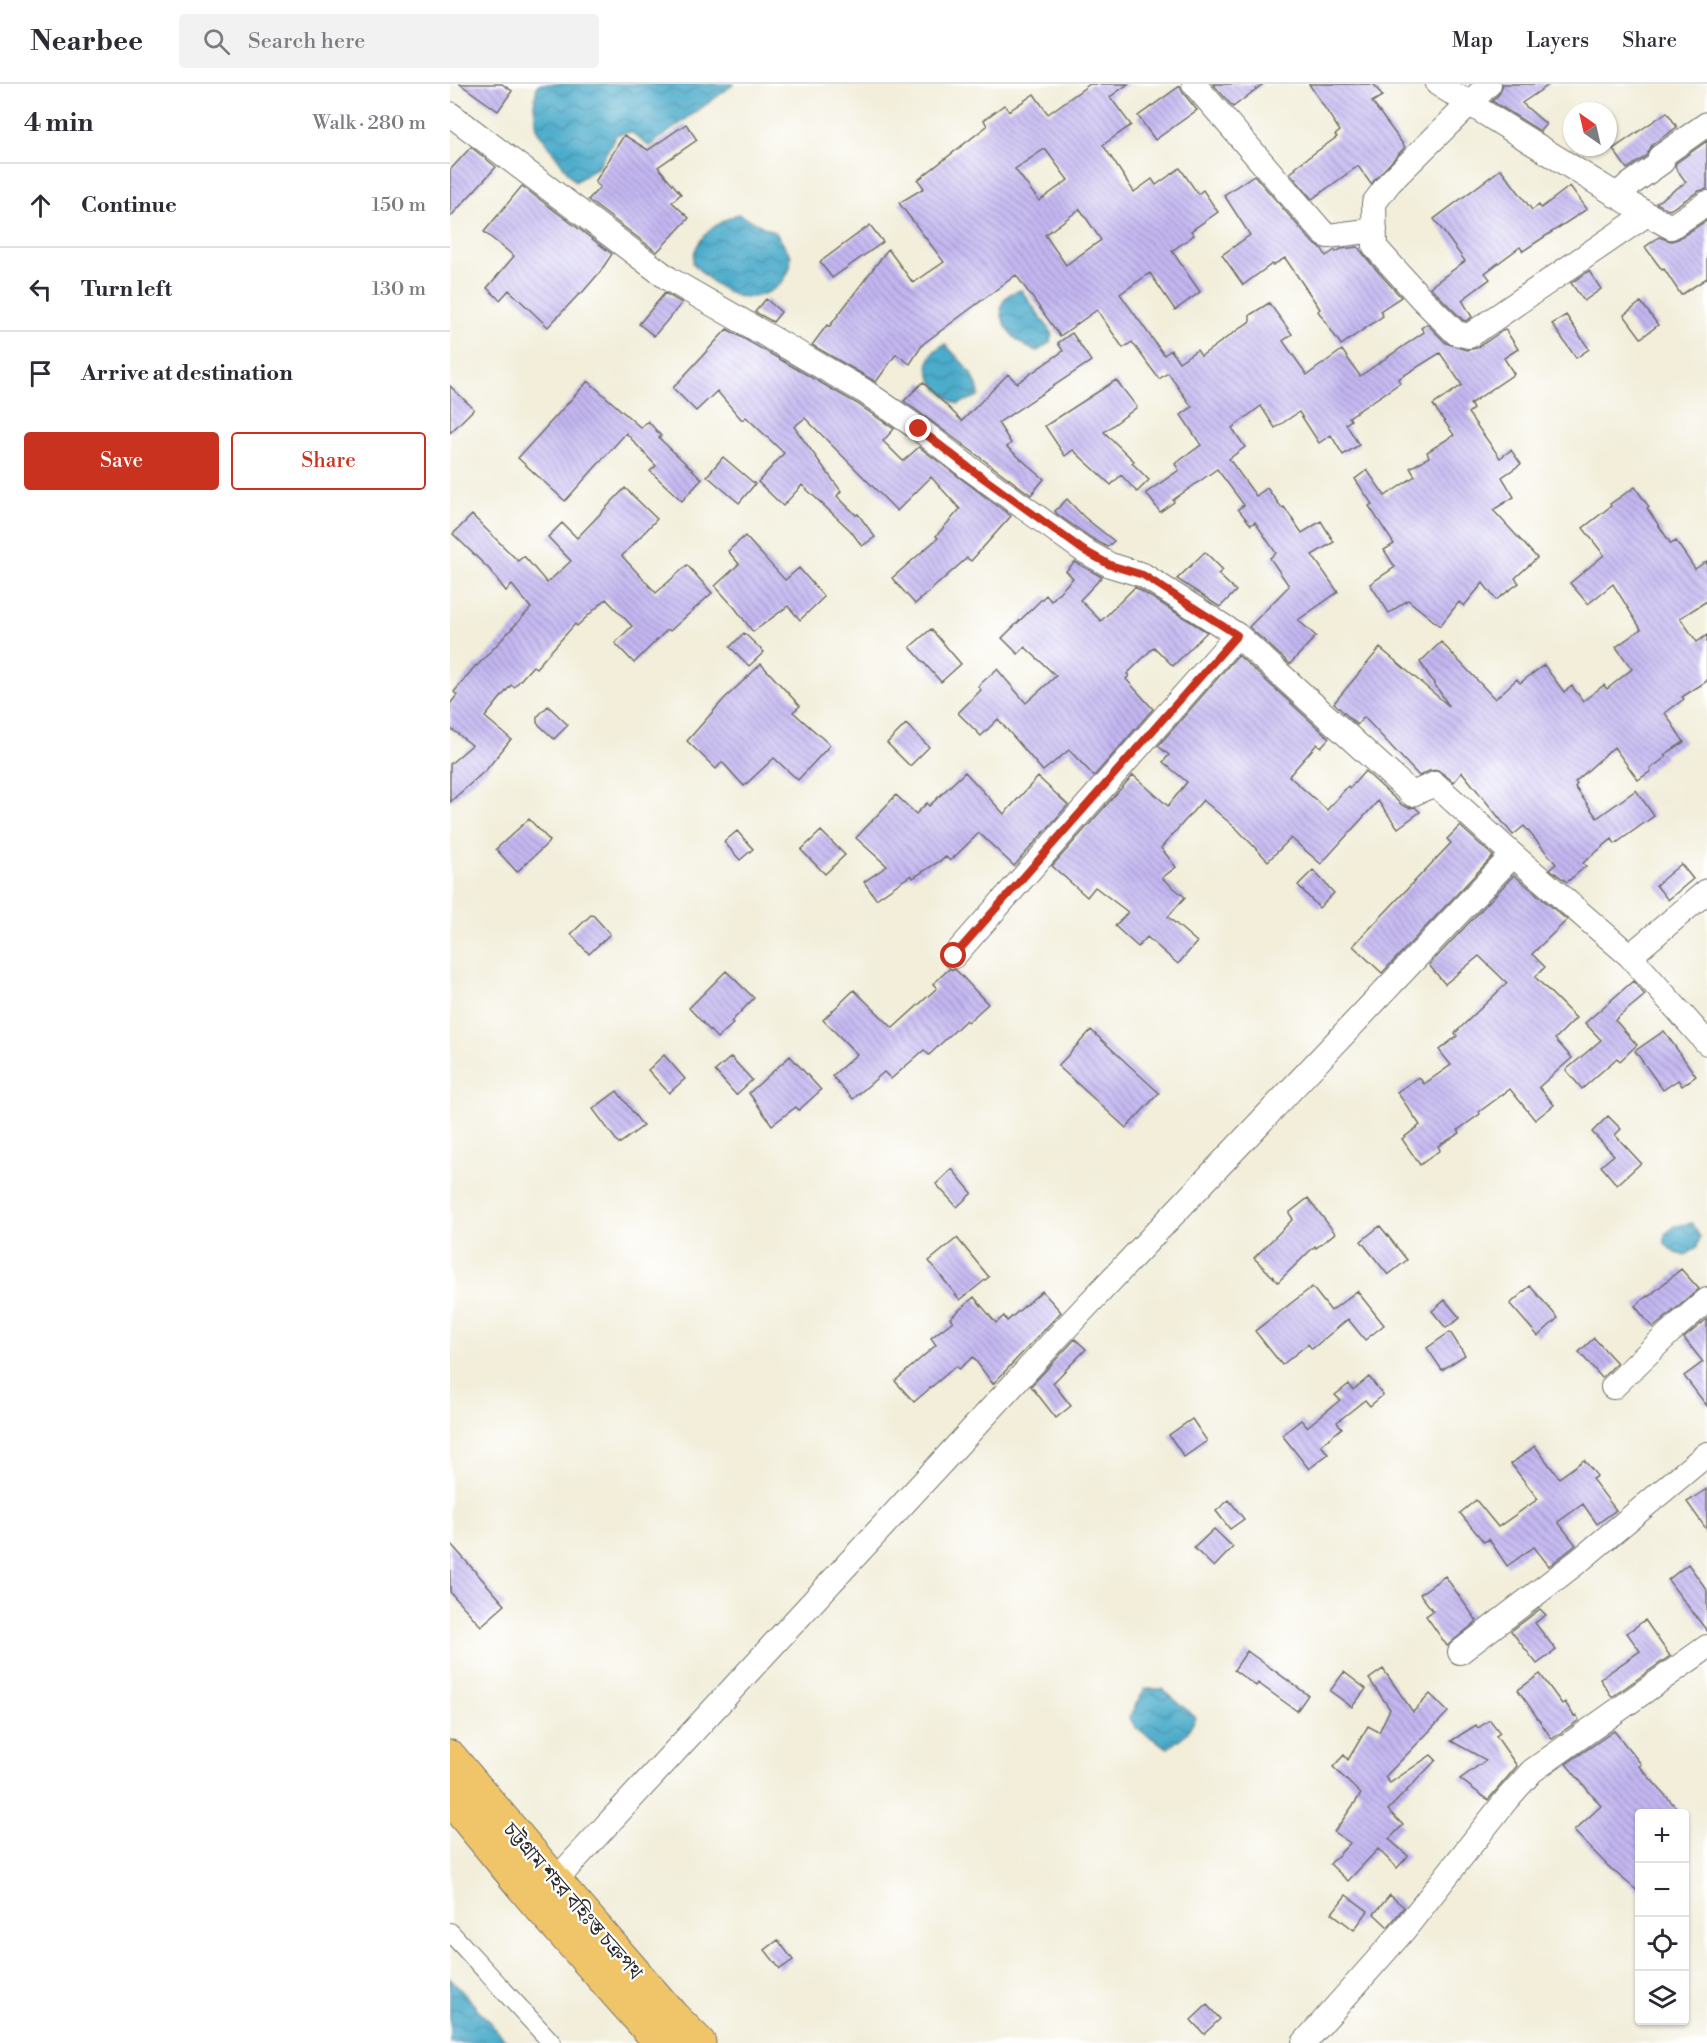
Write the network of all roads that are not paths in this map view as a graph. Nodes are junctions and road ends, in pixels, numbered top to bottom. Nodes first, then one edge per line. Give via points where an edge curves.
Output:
1 (1194, 84) edge
2 (1438, 84) edge
3 (1489, 84) edge
4 (1469, 104) junction
5 (450, 114) edge
6 (1707, 124) edge
7 (1615, 195) junction
8 (1707, 203) edge
9 (1647, 214) junction
10 (1375, 230) junction
11 (1237, 635) junction
12 (1513, 855) junction
13 (1707, 891) edge
14 (954, 956) dead end
15 (1630, 956) junction
16 (1707, 1043) edge
17 (1707, 1300) edge
18 (1613, 1387) dead end
19 (1707, 1454) edge
20 (1707, 1647) edge
21 (1460, 1653) dead end
22 (450, 1757) edge
23 (450, 1798) edge
24 (555, 1881) junction
25 (450, 1932) edge
26 (552, 2043) edge
27 (661, 2043) edge
28 (699, 2043) edge
29 (1304, 2043) edge

1 - 10 street via 1324,234
2 - 4 street
3 - 4 street
4 - 7 street
4 - 10 street via 1389,183 1374,203
5 - 11 street via 669,279 864,391 1083,550 1110,565 1143,575
6 - 7 street
7 - 9 street
8 - 9 street via 1671,227
9 - 10 street via 1469,336 1456,333 1375,248
11 - 12 street via 1412,794 1435,784
11 - 14 street
12 - 15 street
12 - 24 street via 1062,1332
13 - 15 street
15 - 16 street
17 - 18 street
19 - 21 street
20 - 29 street via 1532,1771 1403,1931
22 - 24 main road, চট্টগ্রাম শহর বহিঃস্ত চক্রপথ
23 - 27 main road, চট্টগ্রাম শহর বহিঃস্ত চক্রপথ
24 - 28 main road, চট্টগ্রাম শহর বহিঃস্ত চক্রপথ
25 - 26 street

